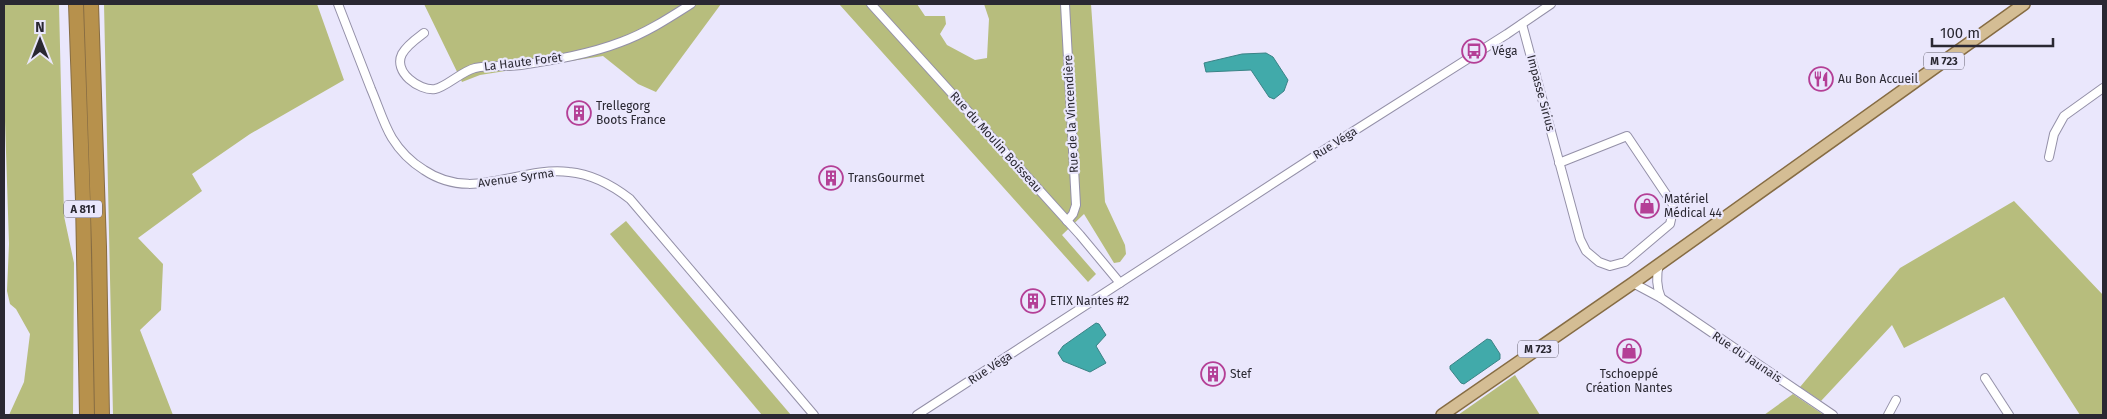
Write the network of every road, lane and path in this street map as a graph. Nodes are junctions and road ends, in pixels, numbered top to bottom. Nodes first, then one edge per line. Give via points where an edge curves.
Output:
1 (76, 4) edge
2 (91, 4) edge
3 (338, 4) edge
4 (691, 4) edge
5 (871, 4) edge
6 (1065, 4) edge
7 (1551, 4) edge
8 (2024, 4) edge
9 (1522, 24) junction
10 (424, 33) dead end
11 (2103, 88) edge
12 (2049, 157) dead end
13 (1560, 163) junction
14 (1067, 221) junction
15 (1659, 264) junction
16 (1633, 283) junction
17 (1116, 285) junction
18 (1661, 298) junction
19 (1985, 378) dead end
20 (1896, 400) dead end
21 (87, 415) edge
22 (102, 415) edge
23 (814, 415) edge
24 (917, 415) edge
25 (1442, 415) edge
26 (1833, 415) edge
27 (1888, 415) edge
28 (2009, 415) edge

1 - 21 highway, A 811
2 - 22 highway, A 811
3 - 23 street, Avenue Syrma via 392,138 413,163 443,180 460,184 481,184 568,171 602,180 616,188 630,199
4 - 10 street, La Haute Forêt via 622,42 575,56 518,66 475,68 436,89 419,88 406,76 401,64 402,55 410,44
5 - 14 street, Rue du Moulin Boisseau
6 - 14 street, Rue de la Vincendière via 1076,205
7 - 9 street, Rue Véga
8 - 15 main road, M 723
9 - 13 street, Impasse Sirius
9 - 17 street, Rue Véga
11 - 12 street via 2064,116 2054,134
13 - 13 street, Impasse Sirius via 1580,239 1586,251 1599,262 1610,266 1625,262 1670,224 1674,206 1627,136
14 - 17 street, Rue du Moulin Boisseau
15 - 16 main road, M 723
15 - 18 street via 1657,274
16 - 18 street, Rue du Jaunais
16 - 25 main road, M 723
17 - 24 street, Rue Véga
18 - 26 street, Rue du Jaunais
19 - 28 street
20 - 27 street

